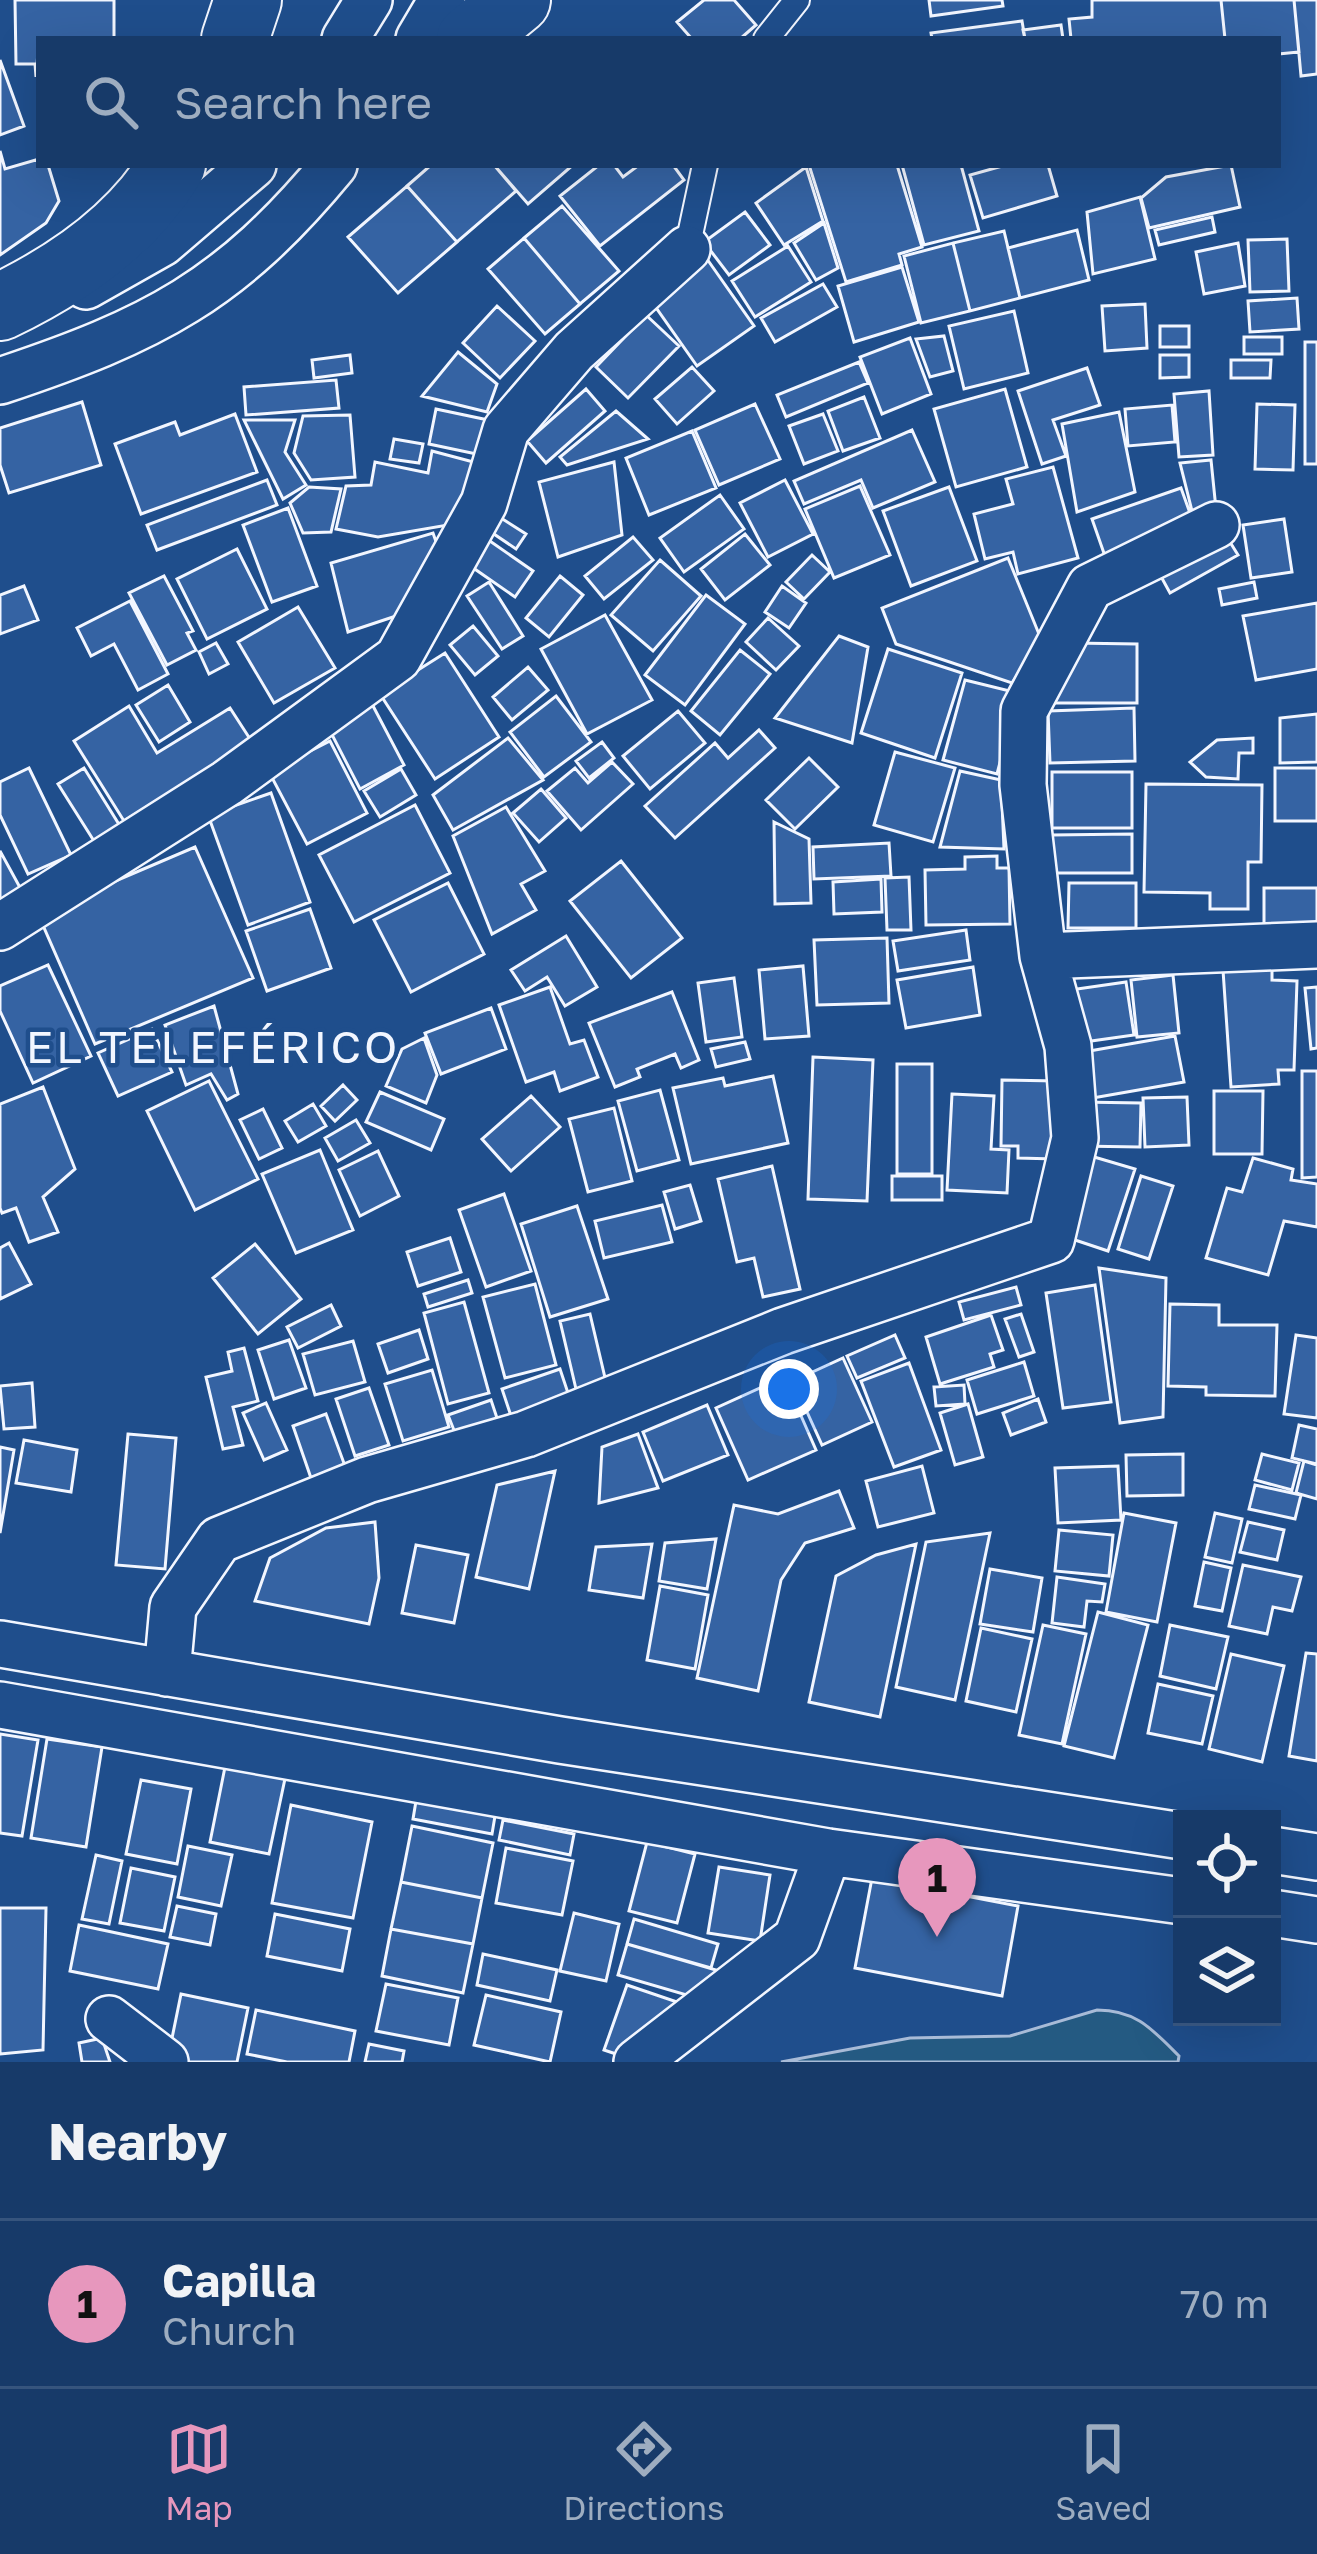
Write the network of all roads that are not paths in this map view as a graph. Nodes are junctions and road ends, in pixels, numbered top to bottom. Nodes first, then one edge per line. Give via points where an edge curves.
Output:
1 (248, 0) edge
2 (369, 0) edge
3 (442, 0) edge
4 (517, 0) edge
5 (797, 0) edge
6 (237, 36) edge
7 (347, 36) edge
8 (421, 36) edge
9 (474, 36) edge
10 (768, 36) edge
11 (170, 168) edge
12 (250, 168) edge
13 (332, 168) edge
14 (704, 168) edge
15 (687, 249) joint
16 (0, 307) edge
17 (0, 318) edge
18 (0, 381) edge
19 (1216, 525) dead end
20 (0, 927) edge
21 (1317, 945) edge
22 (1043, 956) junction
23 (0, 1645) edge
24 (167, 1673) junction
25 (0, 1705) edge
26 (1173, 1835) edge
27 (1281, 1851) edge
28 (828, 1852) junction
29 (1317, 1857) edge
30 (1173, 1900) edge
31 (1281, 1914) edge
32 (1317, 1920) edge
33 (109, 2019) dead end
34 (165, 2062) edge
35 (637, 2062) edge

1 - 6 main road
2 - 7 street
3 - 8 street
4 - 9 main road
5 - 10 lane
11 - 16 main road via 154,195 61,278
12 - 17 street via 162,243 71,295
13 - 18 street via 290,218 206,293 104,346
14 - 15 lane
15 - 20 street via 574,351 506,430 484,503 398,658 227,783
19 - 22 street via 1090,587 1024,711
21 - 22 street
22 - 24 street via 1068,1046 1075,1138 1051,1240 218,1540 173,1607
23 - 24 street
24 - 26 street
25 - 28 street
27 - 29 street
28 - 30 street
28 - 35 street via 797,1938
31 - 32 street
33 - 34 street

